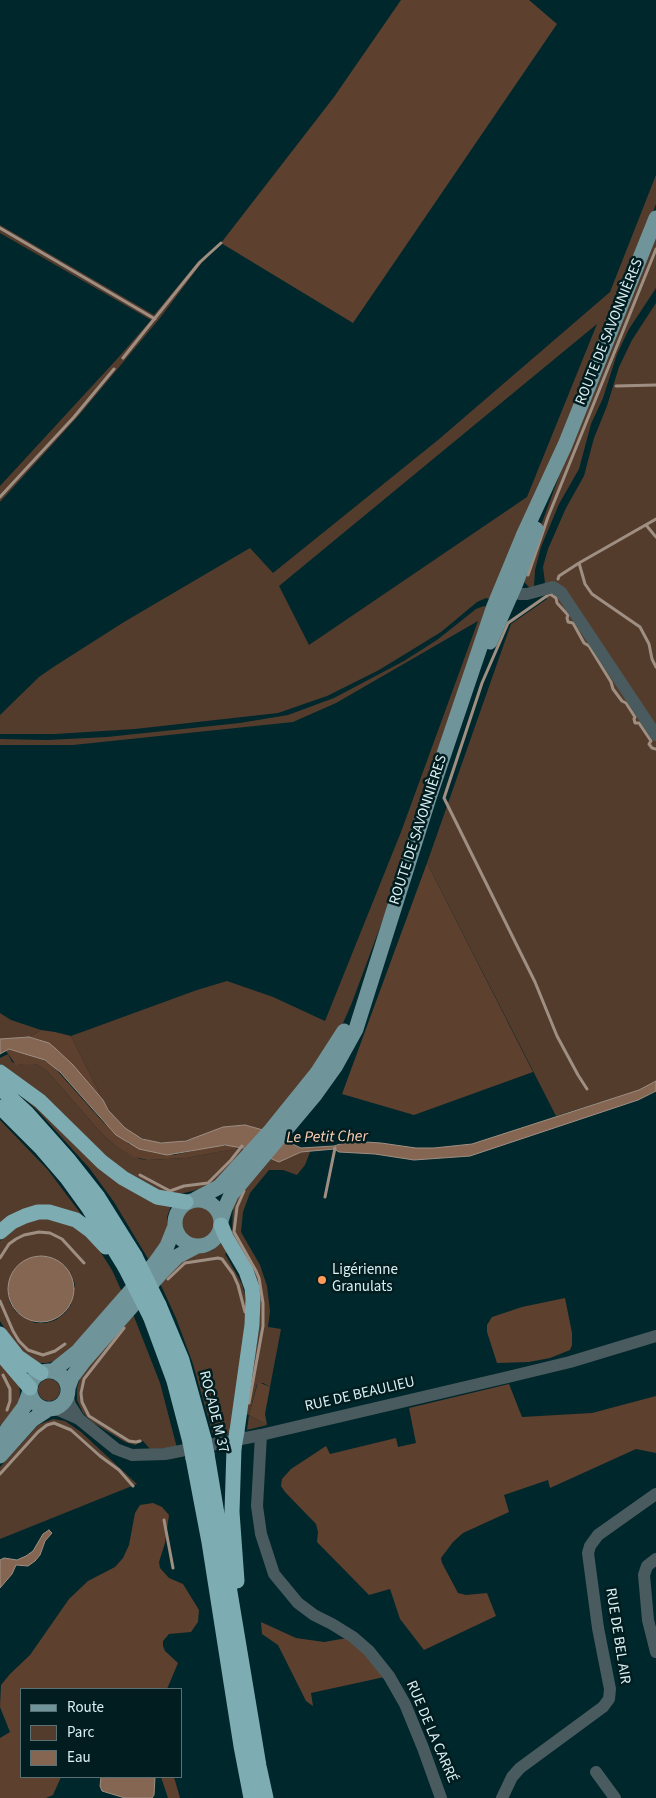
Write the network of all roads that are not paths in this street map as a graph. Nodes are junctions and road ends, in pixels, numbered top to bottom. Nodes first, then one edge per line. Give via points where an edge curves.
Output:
1 (656, 218) edge
2 (507, 590) junction
3 (656, 735) edge
4 (0, 1072) edge
5 (0, 1088) edge
6 (0, 1107) edge
7 (256, 1156) junction
8 (191, 1201) junction
9 (221, 1223) junction
10 (175, 1226) junction
11 (0, 1232) edge
12 (197, 1246) junction
13 (130, 1262) junction
14 (0, 1334) edge
15 (656, 1336) edge
16 (0, 1353) edge
17 (47, 1372) junction
18 (30, 1390) junction
19 (68, 1391) junction
20 (52, 1408) junction
21 (79, 1419) junction
22 (261, 1435) junction
23 (0, 1439) edge
24 (0, 1456) edge
25 (200, 1456) junction
26 (656, 1494) edge
27 (656, 1559) edge
28 (237, 1640) junction
29 (656, 1652) edge
30 (596, 1772) dead end
31 (251, 1798) edge
32 (266, 1798) edge
33 (441, 1798) edge
34 (502, 1798) edge
35 (615, 1798) edge

1 - 2 main road, ROUTE DE SAVONNIÈRES
2 - 3 street via 527,594 553,587 561,592
2 - 7 main road, ROUTE DE SAVONNIÈRES via 482,638 373,974 336,1045 276,1133
4 - 8 highway via 40,1101 122,1178 157,1197
5 - 13 highway, ROCADE M 37 via 84,1178 118,1228
6 - 13 highway, ROCADE M 37 via 67,1178
7 - 8 main road, ROUTE DE SAVONNIÈRES via 220,1187
7 - 9 main road, ROUTE DE SAVONNIÈRES via 224,1208
8 - 9 main road via 210,1203 216,1208
8 - 10 main road via 178,1210
9 - 12 main road via 213,1240
9 - 28 highway, bridge via 246,1271 253,1299 234,1448 232,1512 239,1601
10 - 12 main road via 182,1240
10 - 17 main road via 155,1263 78,1351
11 - 13 highway via 31,1213 57,1213 87,1228
12 - 19 main road via 178,1256 161,1273 84,1360 72,1377
13 - 25 highway, ROCADE M 37, bridge via 154,1310
14 - 17 highway via 18,1357
15 - 22 street, RUE DE BEAULIEU via 561,1364
16 - 18 highway
17 - 18 main road via 33,1380
17 - 19 main road via 61,1375
18 - 20 main road via 39,1406
18 - 23 main road via 24,1408
19 - 20 main road via 61,1404
19 - 21 street, RUE DE BEAULIEU via 70,1406
20 - 21 street, RUE DE BEAULIEU
20 - 24 main road via 32,1420
21 - 22 street, RUE DE BEAULIEU via 116,1449 132,1455 165,1454
22 - 33 street, RUE DE LA CARRÉ via 257,1506 261,1534 274,1574 298,1603 353,1637 389,1676 405,1704
25 - 28 highway, ROCADE M 37
25 - 31 highway, ROCADE M 37 via 209,1542
26 - 34 street, RUE DE BEL AIR via 598,1535 588,1553 609,1699 603,1707 520,1768
27 - 29 street via 647,1566 644,1575 648,1620
28 - 32 highway, ROCADE M 37
30 - 35 street

